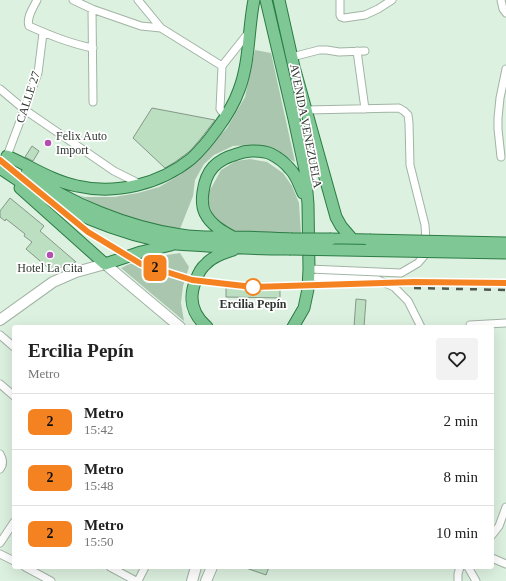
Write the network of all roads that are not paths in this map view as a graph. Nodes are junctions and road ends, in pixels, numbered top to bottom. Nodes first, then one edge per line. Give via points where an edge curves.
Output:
1 (37, 0) edge
2 (73, 0) edge
3 (138, 0) edge
4 (254, 0) edge
5 (266, 0) edge
6 (279, 0) edge
7 (340, 0) edge
8 (392, 0) edge
9 (501, 0) edge
10 (92, 9) junction
11 (506, 13) edge
12 (161, 28) junction
13 (249, 32) junction
14 (43, 33) junction
15 (92, 48) junction
16 (356, 51) junction
17 (365, 51) dead end
18 (292, 57) junction
19 (222, 66) junction
20 (506, 69) edge
21 (0, 89) edge
22 (93, 102) dead end
23 (365, 109) junction
24 (25, 110) junction
25 (307, 110) junction
26 (226, 117) junction
27 (4, 153) edge
28 (501, 157) dead end
29 (0, 170) edge
30 (140, 184) junction
31 (308, 204) junction
32 (233, 237) junction
33 (353, 240) junction
34 (259, 243) junction
35 (178, 244) junction
36 (290, 244) junction
37 (506, 244) edge
38 (237, 248) junction
39 (506, 253) edge
40 (105, 264) junction
41 (309, 273) junction
42 (2, 315) edge
43 (506, 322) edge
44 (178, 325) edge
45 (205, 325) edge
46 (294, 325) edge
47 (421, 325) edge
48 (470, 325) dead end
49 (0, 335) edge
50 (12, 345) edge
51 (0, 384) edge
52 (12, 394) edge
53 (0, 454) edge
54 (0, 469) edge
55 (506, 507) edge
56 (12, 525) edge
57 (494, 532) edge
58 (0, 543) edge
59 (0, 554) edge
60 (494, 559) edge
61 (12, 560) edge
62 (506, 564) edge
63 (29, 569) edge
64 (114, 569) edge
65 (144, 569) edge
66 (195, 569) edge
67 (459, 569) edge
68 (469, 569) edge
69 (51, 581) edge
70 (137, 581) edge
71 (192, 581) edge
72 (458, 581) edge
73 (476, 581) edge

1 - 14 street via 28,24
2 - 10 street
3 - 12 street
4 - 13 main road
5 - 31 main road, AVENIDA VENEZUELA via 305,170
6 - 18 main road
7 - 8 street via 342,18 365,15
9 - 11 street
10 - 12 street via 141,26
10 - 15 street
12 - 19 street
13 - 19 street
13 - 26 main road via 242,82
14 - 15 street
14 - 24 street, CALLE 27 via 38,73
15 - 22 street
16 - 17 street
16 - 18 street via 319,50
16 - 23 street
18 - 25 main road
19 - 26 street via 220,108
20 - 28 street via 498,118
21 - 24 street
23 - 25 street
23 - 41 street via 399,108 408,115 410,165 425,225 424,256 418,263 401,273
24 - 27 street, CALLE 27
24 - 30 street via 114,171
25 - 33 main road via 336,217
26 - 30 main road via 192,158 176,170
27 - 30 main road via 40,173 76,186 118,189
27 - 32 main road via 13,163 62,195 121,220 181,235
29 - 35 main road via 83,216 117,230
29 - 40 main road
31 - 32 main road via 297,178 270,153 249,151 222,159 204,183 202,202 209,220
31 - 41 main road, AVENIDA VENEZUELA
32 - 34 main road
33 - 36 main road, bridge via 331,239
33 - 37 main road, bridge
34 - 36 main road
34 - 38 main road
35 - 38 main road
35 - 40 main road via 141,252
36 - 39 main road, bridge
38 - 45 main road via 214,257 198,274 192,293 192,303 196,314
40 - 42 main road via 53,282
40 - 44 main road
41 - 46 main road, AVENIDA VENEZUELA via 304,308
41 - 47 street via 378,280 394,287 408,301
43 - 48 street
49 - 50 street
51 - 52 street
53 - 54 street via 3,458
55 - 57 street
56 - 58 street
59 - 61 street
60 - 62 street
63 - 69 street
64 - 70 street
65 - 70 street
66 - 71 main road
67 - 72 street
68 - 73 street

